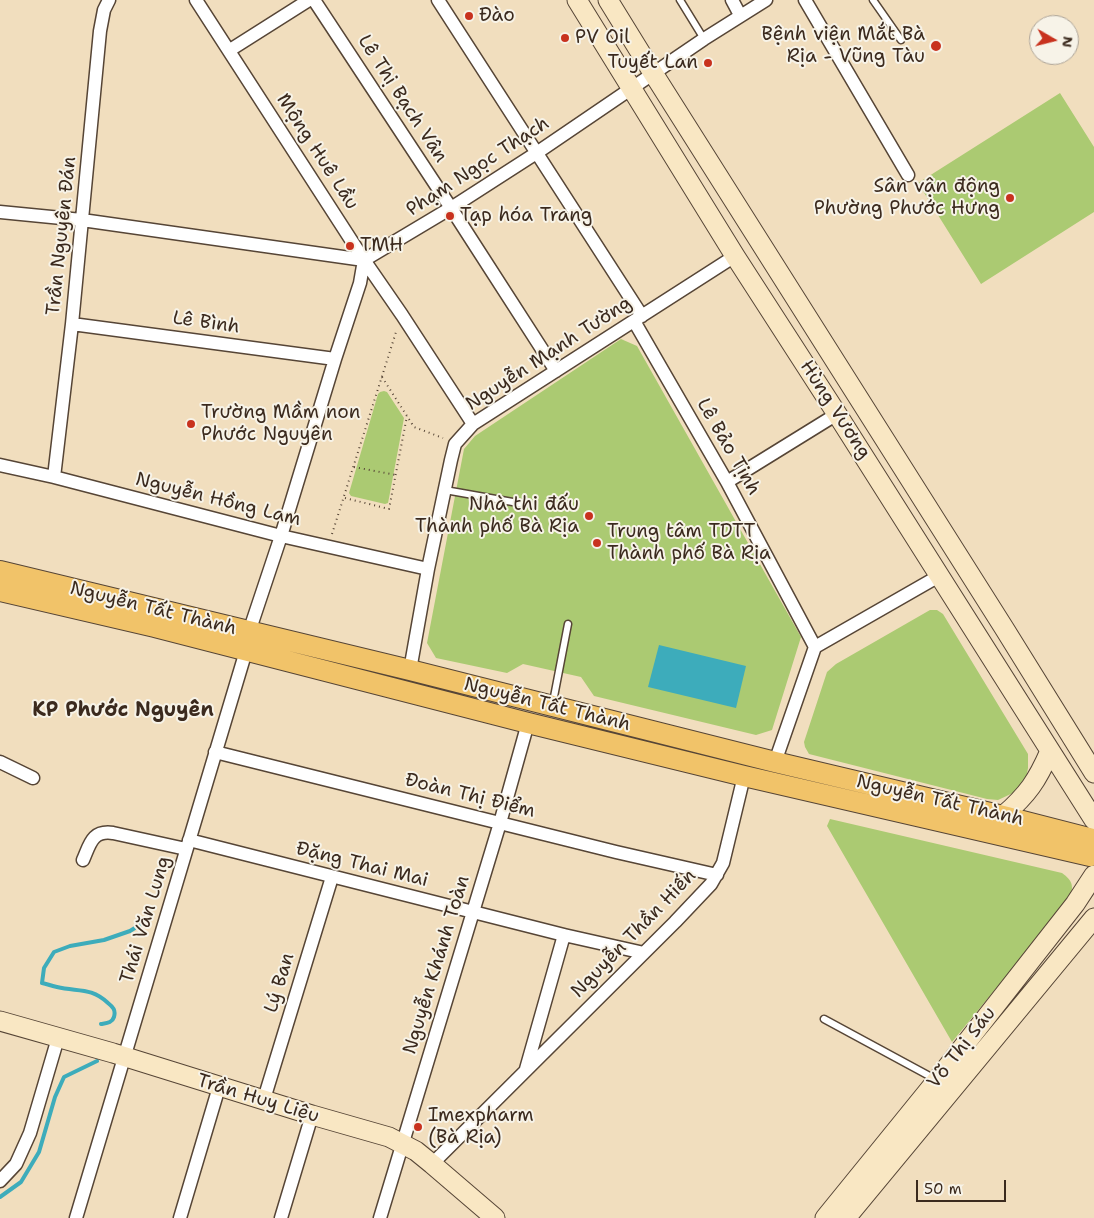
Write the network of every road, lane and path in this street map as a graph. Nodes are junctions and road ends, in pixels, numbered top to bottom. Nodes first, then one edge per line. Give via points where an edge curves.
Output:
1 (109, 0) edge
2 (196, 0) edge
3 (309, 0) edge
4 (314, 0) edge
5 (438, 0) edge
6 (577, 0) edge
7 (608, 0) edge
8 (680, 0) edge
9 (732, 0) edge
10 (766, 0) edge
11 (805, 0) edge
12 (873, 0) edge
13 (740, 15) junction
14 (704, 39) junction
15 (901, 40) dead end
16 (230, 50) junction
17 (653, 73) junction
18 (632, 87) junction
19 (538, 152) junction
20 (908, 174) dead end
21 (451, 208) junction
22 (0, 212) edge
23 (82, 220) junction
24 (735, 256) junction
25 (364, 260) junction
26 (402, 315) junction
27 (638, 318) junction
28 (72, 324) junction
29 (335, 359) junction
30 (556, 371) junction
31 (382, 377) junction
32 (837, 414) junction
33 (407, 416) junction
34 (473, 424) junction
35 (443, 438) dead end
36 (0, 465) edge
37 (354, 466) junction
38 (396, 475) junction
39 (54, 477) junction
40 (727, 482) junction
41 (445, 490) junction
42 (344, 498) junction
43 (524, 504) dead end
44 (281, 536) junction
45 (328, 547) junction
46 (428, 569) junction
47 (0, 571) edge
48 (939, 576) junction
49 (0, 591) edge
50 (568, 624) dead end
51 (248, 642) junction
52 (816, 647) junction
53 (410, 670) junction
54 (552, 706) junction
55 (528, 723) junction
56 (1050, 751) junction
57 (215, 752) junction
58 (0, 762) edge
59 (775, 762) junction
60 (1094, 773) edge
61 (744, 776) junction
62 (33, 778) dead end
63 (1003, 816) junction
64 (500, 823) junction
65 (188, 844) junction
66 (1093, 849) edge
67 (83, 860) dead end
68 (716, 876) junction
69 (332, 877) junction
70 (473, 911) junction
71 (1094, 918) edge
72 (564, 934) junction
73 (644, 953) junction
74 (824, 1019) dead end
75 (0, 1021) edge
76 (58, 1038) junction
77 (124, 1057) junction
78 (526, 1070) junction
79 (937, 1080) junction
80 (219, 1087) junction
81 (264, 1100) junction
82 (312, 1115) junction
83 (402, 1143) junction
84 (432, 1164) junction
85 (0, 1181) edge
86 (76, 1218) edge
87 (180, 1218) edge
88 (281, 1218) edge
89 (380, 1218) edge
90 (494, 1218) edge
91 (825, 1218) edge
92 (846, 1218) edge

1 - 23 street, Trần Nguyên Đán via 100,31
2 - 16 street, Mộng Huê Lầu
3 - 16 street
4 - 21 street, Lê Thị Bạch Vân
5 - 19 street, Lê Bảo Tịnh
6 - 18 main road, Hùng Vương
7 - 17 main road, Hùng Vương
8 - 14 lane
9 - 13 street
10 - 13 street, Phạm Ngọc Thạch
11 - 20 street
12 - 15 lane
13 - 14 street, Phạm Ngọc Thạch
14 - 17 street, Phạm Ngọc Thạch
16 - 25 street, Mộng Huê Lầu
17 - 18 street, Phạm Ngọc Thạch
17 - 60 main road, Hùng Vương
18 - 19 street, Phạm Ngọc Thạch
18 - 24 main road, Hùng Vương
19 - 21 street, Phạm Ngọc Thạch
19 - 27 street, Lê Bảo Tịnh
21 - 25 street, Phạm Ngọc Thạch
21 - 30 street, Lê Thị Bạch Vân
22 - 23 street
23 - 25 street
23 - 28 street, Trần Nguyên Đán
24 - 27 street, Nguyễn Mạnh Tường
24 - 32 main road, Hùng Vương
25 - 26 street, Mộng Huê Lầu
25 - 29 street, Thái Văn Lung via 360,283
26 - 31 path
26 - 34 street, Mộng Huê Lầu
27 - 30 street, Nguyễn Mạnh Tường
27 - 40 street, Lê Bảo Tịnh
28 - 29 street, Lê Bình
28 - 39 street, Trần Nguyên Đán
29 - 44 street, Thái Văn Lung
30 - 34 street, Nguyễn Mạnh Tường
31 - 33 path
31 - 37 path
32 - 40 street
32 - 48 main road, Hùng Vương
33 - 35 path via 414,426
33 - 38 path
34 - 41 street, Nguyễn Mạnh Tường via 455,444
36 - 39 street, Nguyễn Hồng Lam
37 - 38 path
37 - 42 path
38 - 42 path via 389,509
39 - 44 street, Nguyễn Hồng Lam
40 - 52 street, Lê Bảo Tịnh
41 - 43 lane
41 - 46 street, Nguyễn Mạnh Tường
42 - 45 path
44 - 45 street, Nguyễn Hồng Lam
44 - 51 street, Thái Văn Lung
45 - 46 street, Nguyễn Hồng Lam
46 - 53 street, Nguyễn Mạnh Tường
47 - 51 main road, Nguyễn Tất Thành
48 - 52 street
48 - 56 main road, Hùng Vương
49 - 51 main road, Nguyễn Tất Thành via 155,627
50 - 54 lane
51 - 53 main road, Nguyễn Tất Thành
51 - 55 main road, Nguyễn Tất Thành
51 - 57 street, Thái Văn Lung
52 - 59 street
53 - 54 main road, Nguyễn Tất Thành
54 - 59 main road, Nguyễn Tất Thành
55 - 61 main road, Nguyễn Tất Thành
55 - 64 street, Nguyễn Khánh Toàn
56 - 63 main road via 1036,782
56 - 66 main road, Hùng Vương
57 - 64 street, Đoàn Thị Điểm
57 - 65 street, Thái Văn Lung
58 - 62 street
59 - 63 main road, Nguyễn Tất Thành
61 - 66 main road, Nguyễn Tất Thành
61 - 68 street, Nguyễn Thần Hiến via 723,863
63 - 66 main road, Nguyễn Tất Thành
64 - 68 street, Đoàn Thị Điểm
64 - 70 street, Nguyễn Khánh Toàn
65 - 67 street, Đặng Thai Mai via 102,832 94,837
65 - 69 street, Đặng Thai Mai
65 - 77 street, Thái Văn Lung
66 - 79 main road, Võ Thị Sáu via 1075,904
68 - 73 street, Nguyễn Thần Hiến
69 - 70 street, Đặng Thai Mai
69 - 81 street, Lý Ban
70 - 72 street, Đặng Thai Mai
70 - 83 street, Nguyễn Khánh Toàn
71 - 92 main road, Võ Thị Sáu
72 - 73 street, Đặng Thai Mai
72 - 78 street, Nguyễn Thần Hiến
73 - 78 street, Nguyễn Thần Hiến
74 - 79 lane
75 - 76 main road, Trần Huy Liệu
76 - 77 main road, Trần Huy Liệu
76 - 85 street via 30,1134 16,1164
77 - 80 main road, Trần Huy Liệu
77 - 86 street, Thái Văn Lung
78 - 84 street, Nguyễn Thần Hiến
79 - 91 main road, Võ Thị Sáu
80 - 81 main road, Trần Huy Liệu
80 - 87 street
81 - 82 main road, Trần Huy Liệu
82 - 83 main road, Trần Huy Liệu
82 - 88 street
83 - 84 main road, Trần Huy Liệu
83 - 89 street, Nguyễn Khánh Toàn
84 - 90 main road, Trần Huy Liệu

